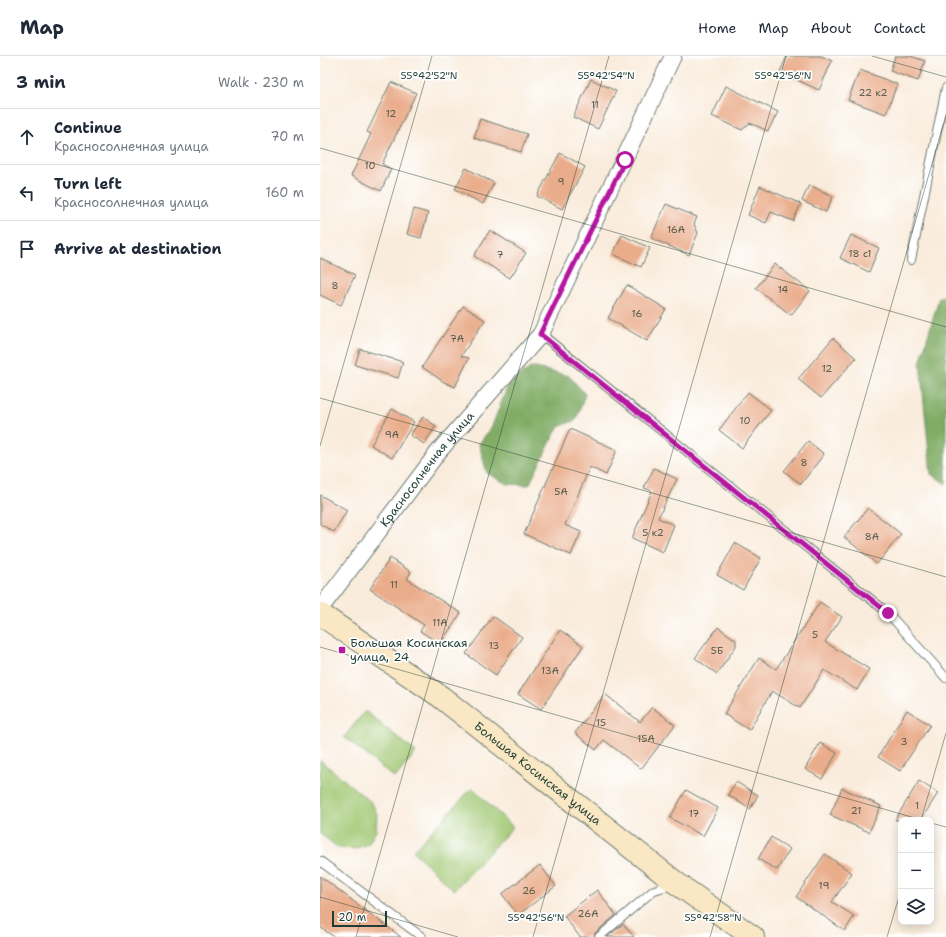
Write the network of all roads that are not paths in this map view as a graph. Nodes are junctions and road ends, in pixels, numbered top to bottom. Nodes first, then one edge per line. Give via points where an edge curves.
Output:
1 (673, 56) edge
2 (946, 88) edge
3 (911, 260) dead end
4 (540, 334) junction
5 (320, 609) edge
6 (320, 614) edge
7 (946, 678) edge
8 (320, 861) edge
9 (676, 883) junction
10 (422, 937) edge
11 (600, 937) edge
12 (753, 937) edge

1 - 4 street, Красносолнечная улица
2 - 3 lane
4 - 5 street, Красносолнечная улица via 439,451
4 - 7 lane via 888,613
6 - 9 street, Большая Косинская улица via 441,697
8 - 10 lane
9 - 11 lane via 654,890
9 - 12 street, Большая Косинская улица

